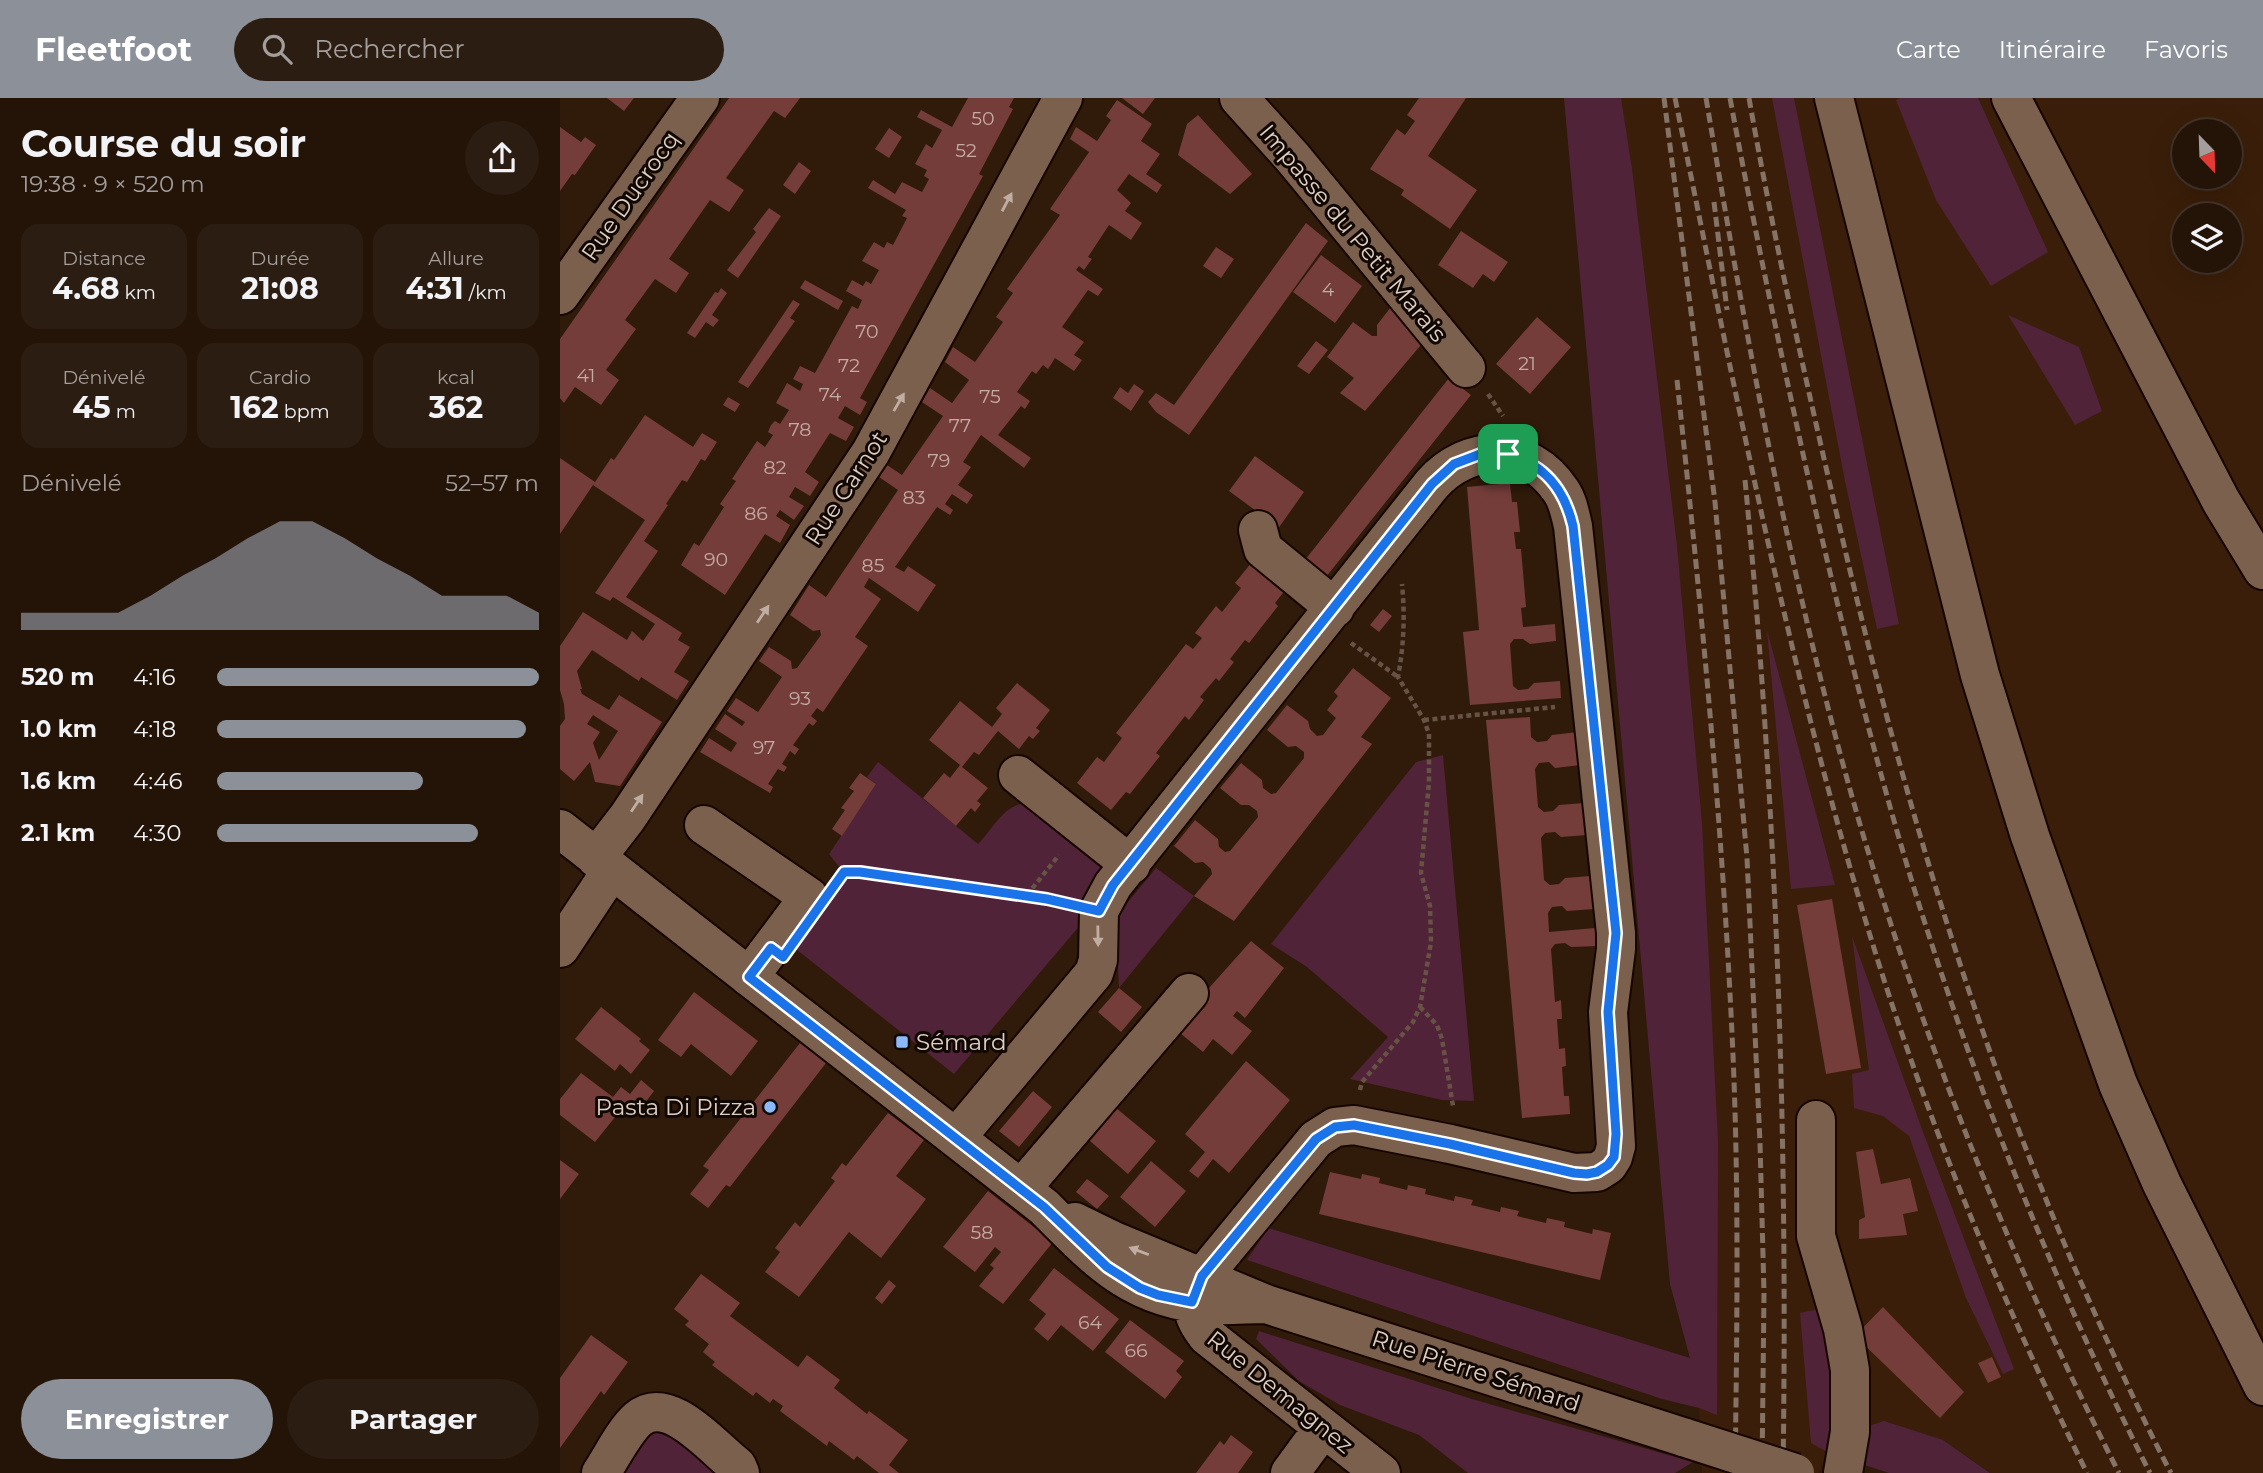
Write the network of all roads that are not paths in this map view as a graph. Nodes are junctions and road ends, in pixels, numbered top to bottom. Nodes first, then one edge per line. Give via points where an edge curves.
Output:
1 (700, 98) edge
2 (1063, 98) edge
3 (1239, 98) edge
4 (1834, 98) edge
5 (2011, 98) edge
6 (560, 295) edge
7 (1466, 368) road end
8 (2221, 501) junction
9 (2263, 519) edge
10 (1258, 530) dead end
11 (2263, 570) edge
12 (1329, 615) junction
13 (1017, 775) dead end
14 (704, 825) dead end
15 (560, 829) edge
16 (604, 864) junction
17 (1131, 864) junction
18 (560, 948) edge
19 (749, 977) junction
20 (1189, 993) dead end
21 (1816, 1120) dead end
22 (956, 1138) junction
23 (1033, 1198) junction
24 (1197, 1289) junction
25 (2263, 1386) edge
26 (1323, 1428) junction
27 (601, 1473) edge
28 (740, 1473) edge
29 (1290, 1473) edge
30 (1381, 1473) edge
31 (1795, 1473) edge
32 (1843, 1473) edge

1 - 6 street, Rue Ducrocq
16 -> 2 street, Rue Carnot via 635,807 871,452
3 - 7 street, Impasse du Petit Marais
4 - 25 street via 1980,675 2030,836 2118,1084 2162,1184
5 - 8 street
8 - 9 street
8 - 11 street
10 - 12 street via 1263,549
12 - 17 street
12 - 24 street via 1443,471 1468,457 1508,454 1547,475 1561,491 1573,526 1616,933 1608,1012 1614,1157 1597,1172 1574,1173 1354,1125 1335,1127 1316,1139
13 - 17 street
14 - 19 street via 809,897
15 - 16 street
16 - 18 street, Rue Carnot
16 - 19 street
17 -> 22 street via 1099,911 1094,973
19 - 22 street
20 - 23 street
21 - 32 street via 1816,1236 1850,1370 1850,1432
22 - 23 street
23 - 24 street via 1122,1278 1158,1295
24 - 26 street, Rue Demagnez via 1193,1313 1206,1336
24 - 31 street, Rue Pierre Sémard, bridge via 1212,1305 1266,1304
26 - 29 street
26 - 30 street, Rue Demagnez
27 - 28 street via 638,1419 664,1412 678,1417

